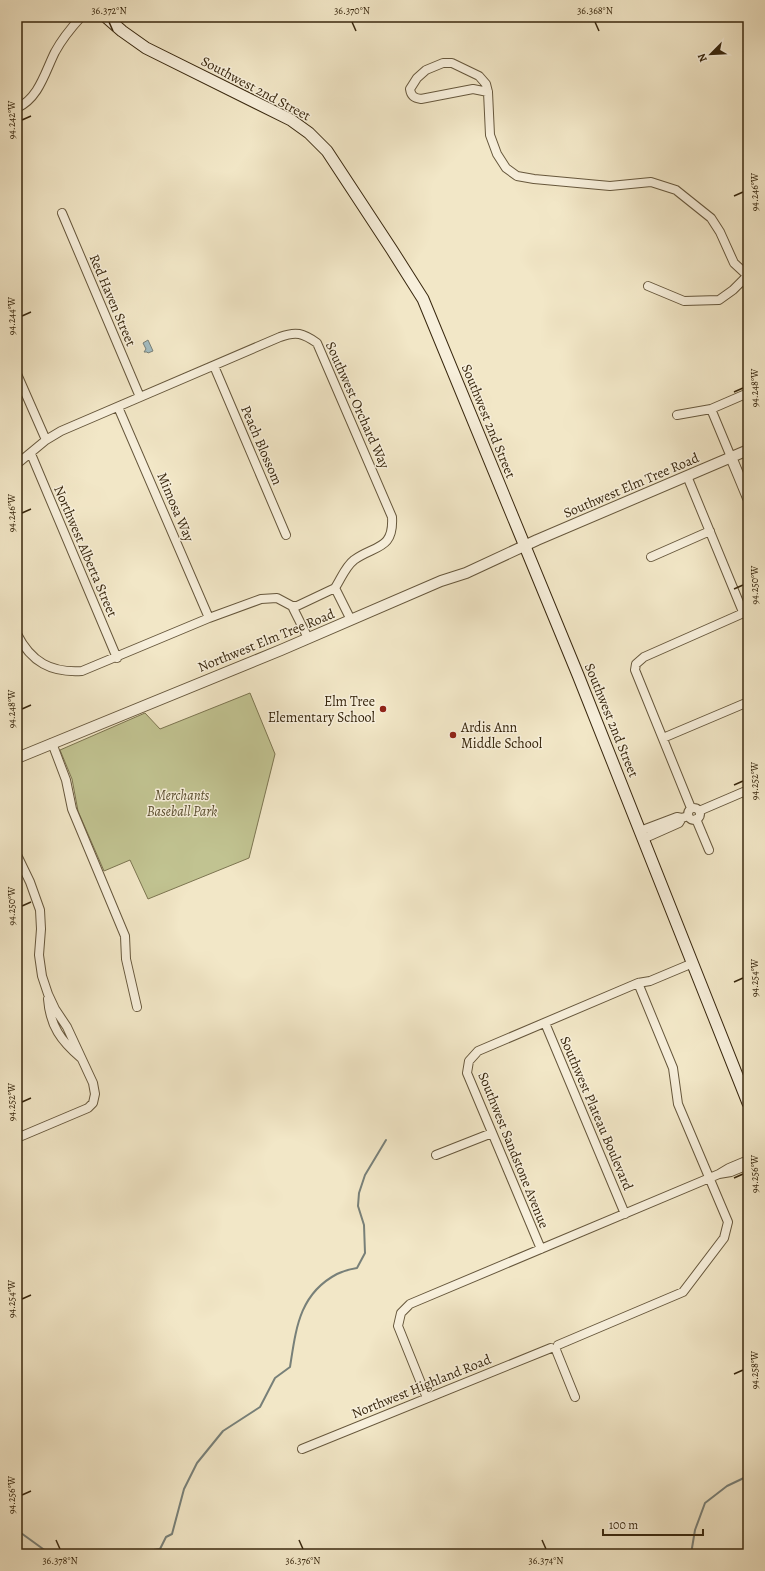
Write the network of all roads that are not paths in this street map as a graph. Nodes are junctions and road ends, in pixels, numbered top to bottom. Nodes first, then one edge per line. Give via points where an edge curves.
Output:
1 (81, 17) edge
2 (106, 17) edge
3 (488, 92) junction
4 (17, 108) edge
5 (62, 213) dead end
6 (748, 276) edge
7 (648, 286) dead end
8 (214, 366) junction
9 (17, 374) edge
10 (748, 393) edge
11 (140, 397) junction
12 (118, 407) junction
13 (710, 409) junction
14 (677, 415) dead end
15 (46, 440) junction
16 (748, 450) edge
17 (31, 454) junction
18 (731, 457) junction
19 (17, 464) edge
20 (687, 476) junction
21 (748, 498) edge
22 (710, 531) junction
23 (286, 535) dead end
24 (525, 546) junction
25 (651, 557) dead end
26 (335, 588) junction
27 (292, 606) junction
28 (746, 612) edge
29 (209, 618) junction
30 (351, 620) junction
31 (17, 634) edge
32 (308, 638) junction
33 (117, 658) junction
34 (748, 702) edge
35 (662, 738) junction
36 (52, 743) junction
37 (17, 758) edge
38 (748, 790) edge
39 (691, 814) junction
40 (642, 835) junction
41 (709, 850) dead end
42 (17, 855) edge
43 (692, 961) junction
44 (638, 984) junction
45 (137, 1007) dead end
46 (545, 1023) junction
47 (748, 1103) edge
48 (492, 1133) junction
49 (17, 1138) edge
50 (436, 1155) dead end
51 (748, 1160) edge
52 (748, 1165) edge
53 (719, 1174) junction
54 (710, 1178) junction
55 (625, 1214) junction
56 (540, 1249) junction
57 (555, 1348) junction
58 (575, 1397) dead end
59 (427, 1398) junction
60 (302, 1449) dead end

1 - 4 street via 56,52 36,91
2 - 24 main road, Southwest 2nd Street via 146,48 291,120 327,151 423,299
3 - 3 street via 486,84 479,76 452,63 443,63 426,70 410,88 415,98 473,88
3 - 6 street via 490,135 497,154 511,172 517,176 534,179 610,186 651,182 676,190 711,218 734,263
5 - 11 street, Red Haven Street
6 - 7 street via 719,300 684,301
8 - 11 street, Southwest Orchard Way
8 - 23 street, Peach Blossom
8 - 26 street, Southwest Orchard Way via 290,333 304,334 317,343 392,517 393,528 386,543 354,560
9 - 15 street
10 - 13 street
11 - 12 street, Southwest Orchard Way
12 - 15 street, Southwest Orchard Way
12 - 29 street, Mimosa Way
13 - 14 street
13 - 18 street
15 - 17 street, Southwest Orchard Way
16 - 18 street, Southwest Elm Tree Road
17 - 19 street, Southwest Orchard Way
17 - 33 street, Northwest Alberta Street
18 - 20 street, Southwest Elm Tree Road
18 - 21 street
20 - 22 street
20 - 24 street, Southwest Elm Tree Road
22 - 25 street
22 - 28 street
24 - 30 street, Northwest Elm Tree Road
24 - 40 main road, Southwest 2nd Street
26 - 27 street
26 - 30 street
27 - 29 street via 277,598 261,599
27 - 32 street
28 - 35 street via 644,657 636,664 635,670
29 - 33 street
30 - 32 street, Northwest Elm Tree Road
31 - 33 street via 28,652 49,667 61,671 82,672
32 - 36 street, Northwest Elm Tree Road
34 - 35 street
35 - 39 street
36 - 37 street, Northwest Elm Tree Road
36 - 45 street via 66,780 72,810 125,936 126,958
38 - 39 street
39 - 40 street via 679,823
39 - 41 street
40 - 43 main road, Southwest 2nd Street
42 - 49 street via 40,910 39,955 48,994 49,1013 54,1027 65,1043 83,1059 95,1094 93,1103 88,1108
43 - 44 street via 647,977
43 - 47 main road, Southwest 2nd Street
44 - 46 street
44 - 54 street, Northwest Highland Road via 673,1068 678,1104
46 - 48 street, Southwest Sandstone Avenue via 478,1051 469,1061 467,1073
46 - 55 street, Southwest Plateau Boulevard
48 - 50 street
48 - 56 street, Southwest Sandstone Avenue
51 - 53 street
52 - 53 street
53 - 54 street
54 - 55 street
54 - 57 street, Northwest Highland Road via 728,1222 724,1238 683,1292
55 - 56 street
56 - 59 street via 410,1304 401,1313 398,1326
57 - 58 street
57 - 59 street, Northwest Highland Road
59 - 60 street, Northwest Highland Road

